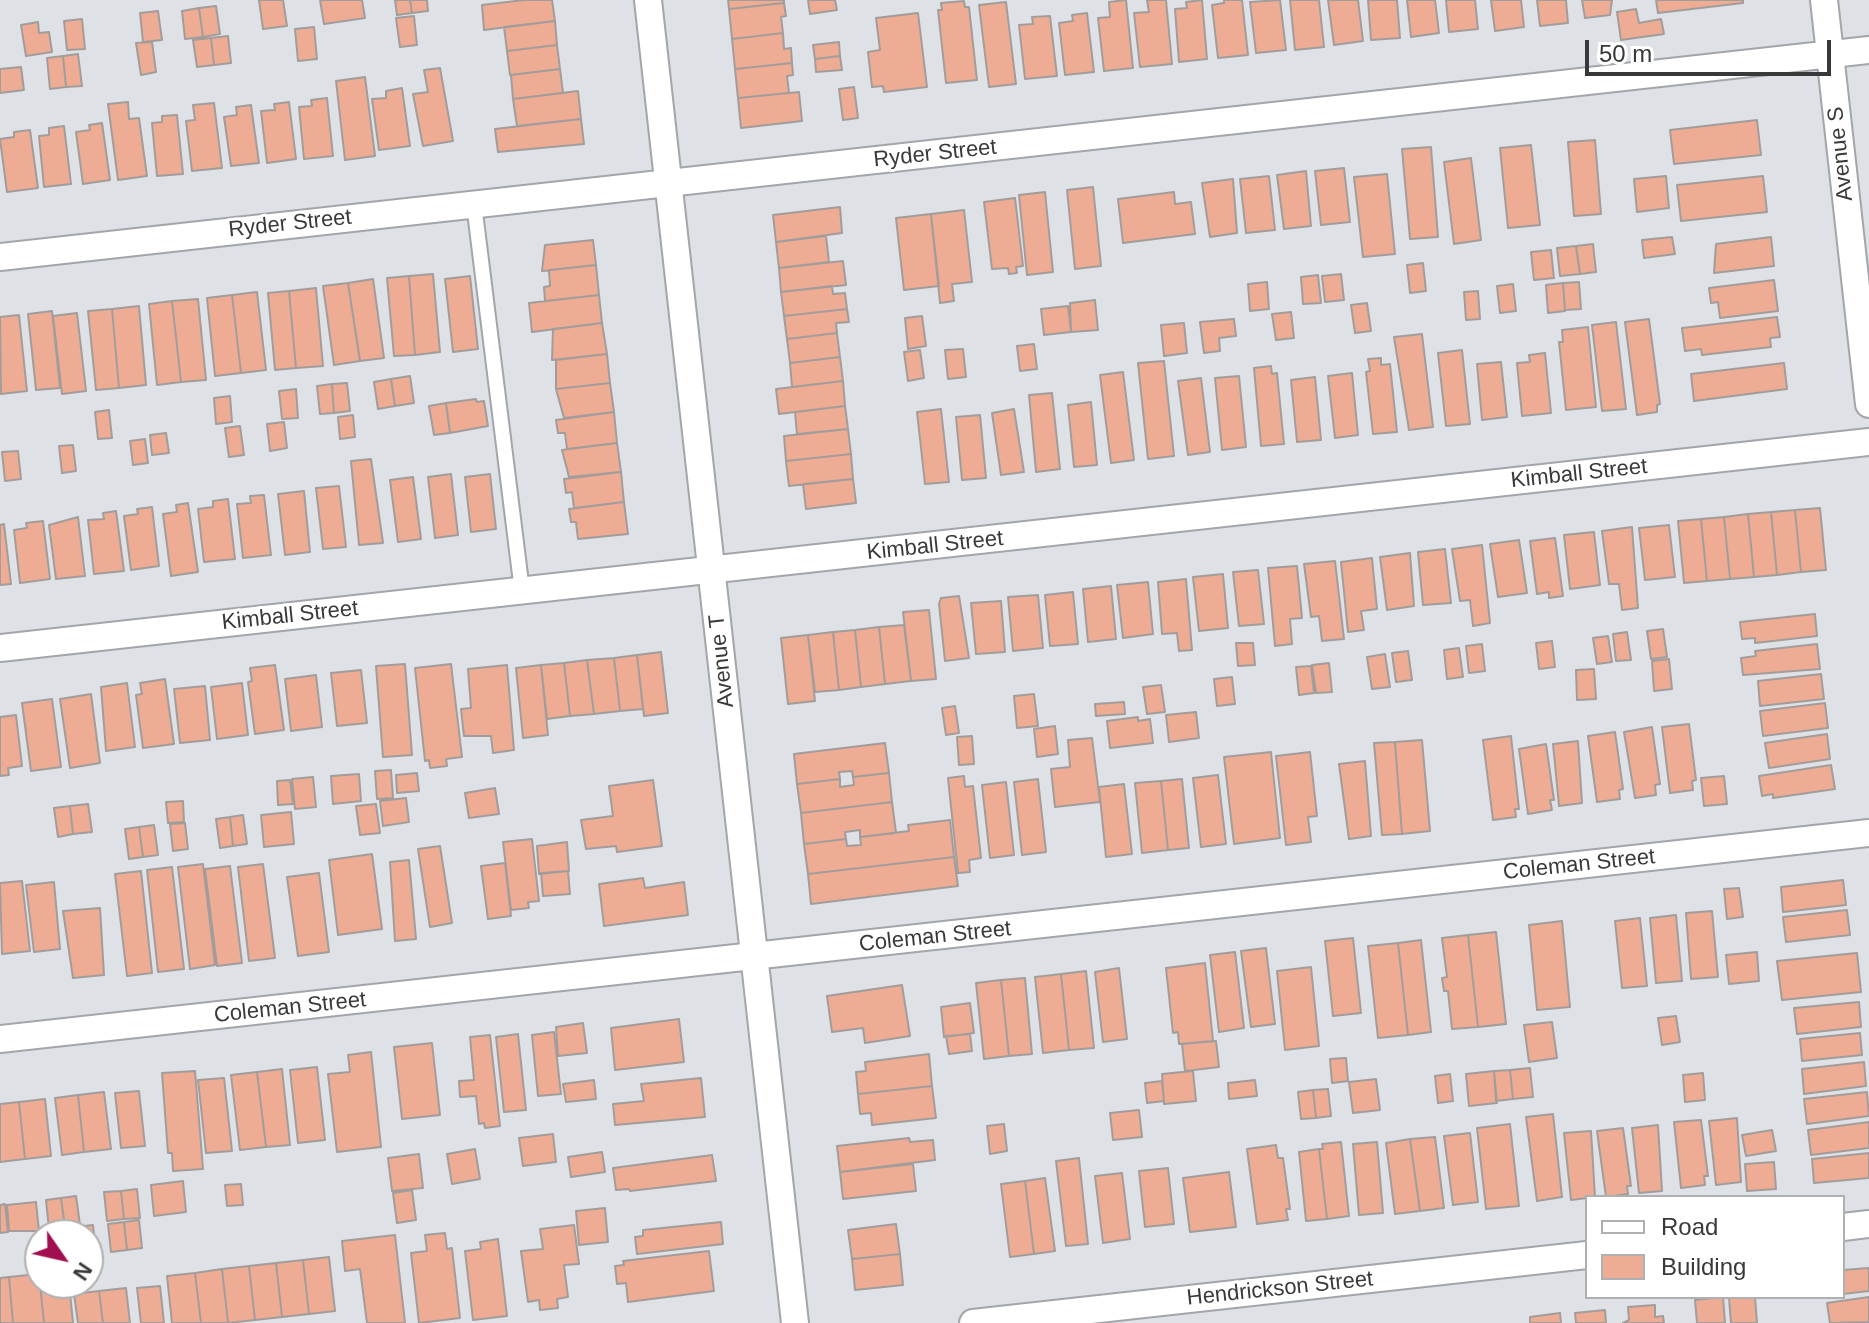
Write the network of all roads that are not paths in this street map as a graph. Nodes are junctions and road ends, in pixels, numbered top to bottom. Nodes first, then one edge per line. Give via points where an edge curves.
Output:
1 (648, 0) edge
2 (1824, 0) edge
3 (1869, 50) edge
4 (1830, 54) junction
5 (669, 183) junction
6 (474, 204) junction
7 (0, 257) edge
8 (1869, 404) edge
9 (1869, 442) edge
10 (712, 570) junction
11 (522, 591) junction
12 (0, 648) edge
13 (1869, 833) edge
14 (755, 957) junction
15 (0, 1039) edge
16 (1869, 1224) edge
17 (1845, 1227) edge
18 (1585, 1255) edge
19 (795, 1323) edge
20 (973, 1323) edge

1 - 5 street, Avenue T
2 - 4 street, Avenue S
3 - 4 street, Ryder Street
4 - 5 street, Ryder Street
4 - 8 street, Avenue S
5 - 6 street, Ryder Street
5 - 10 street, Avenue T
6 - 7 street, Ryder Street
6 - 11 lane
9 - 10 street, Kimball Street
10 - 11 street, Kimball Street
10 - 14 street, Avenue T
11 - 12 street, Kimball Street
13 - 14 street, Coleman Street
14 - 15 street, Coleman Street
14 - 19 street, Avenue T
16 - 17 street
18 - 20 street, Hendrickson Street

